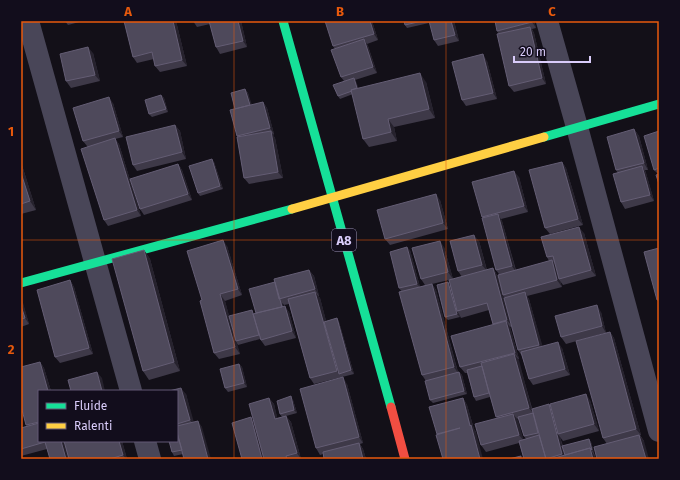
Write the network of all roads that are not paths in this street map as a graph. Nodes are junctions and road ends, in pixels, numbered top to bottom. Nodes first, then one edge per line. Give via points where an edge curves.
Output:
1 (28, 21) edge
2 (283, 21) edge
3 (547, 21) edge
4 (659, 104) edge
5 (577, 127) junction
6 (332, 198) junction
7 (95, 263) junction
8 (21, 283) edge
9 (131, 390) edge
10 (659, 431) edge
11 (145, 442) edge
12 (150, 459) edge
13 (404, 459) edge

1 - 7 street
2 - 6 street, A8
3 - 5 street
4 - 5 street
5 - 6 street
5 - 10 street
6 - 7 street
6 - 13 street, A8
7 - 8 street
7 - 9 street
11 - 12 street

